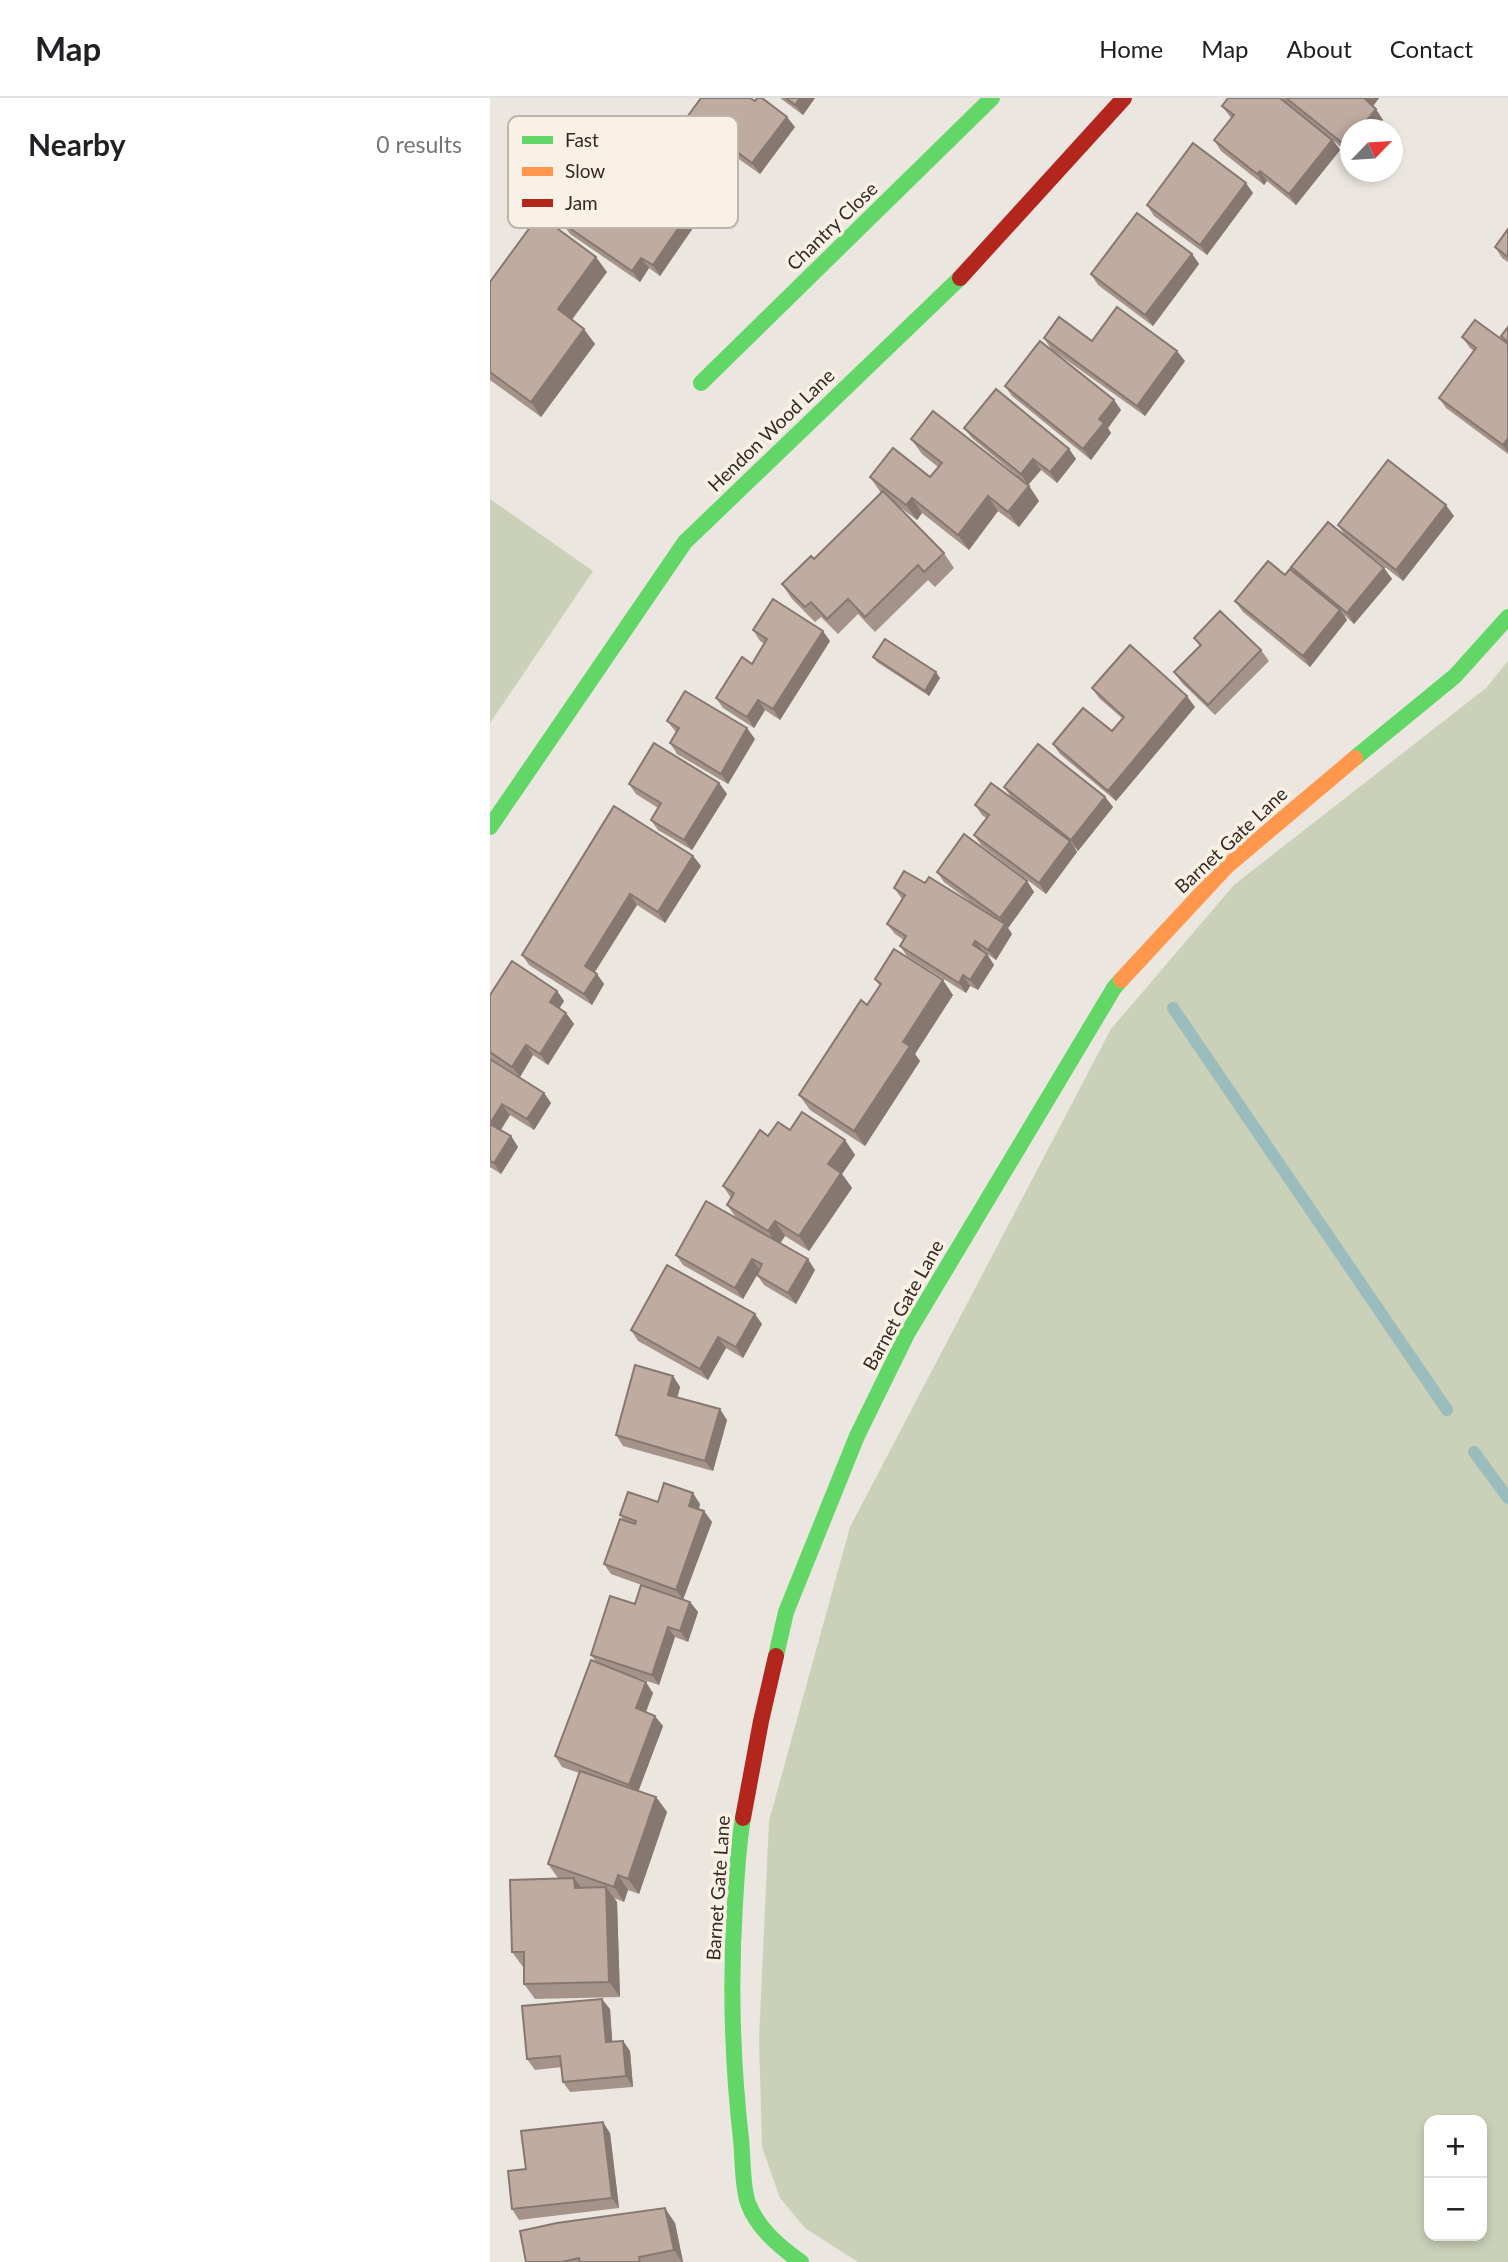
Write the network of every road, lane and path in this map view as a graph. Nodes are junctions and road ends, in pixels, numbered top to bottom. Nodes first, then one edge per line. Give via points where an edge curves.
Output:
1 (992, 98) edge
2 (1124, 98) edge
3 (701, 383) dead end
4 (1508, 617) edge
5 (490, 827) edge
6 (801, 2262) edge

1 - 3 street, Chantry Close
2 - 5 street, Hendon Wood Lane via 978,260 685,542
4 - 6 street, Barnet Gate Lane via 1455,676 1226,867 1114,988 906,1334 863,1425 786,1612 739,1842 732,2029 748,2202 779,2246

